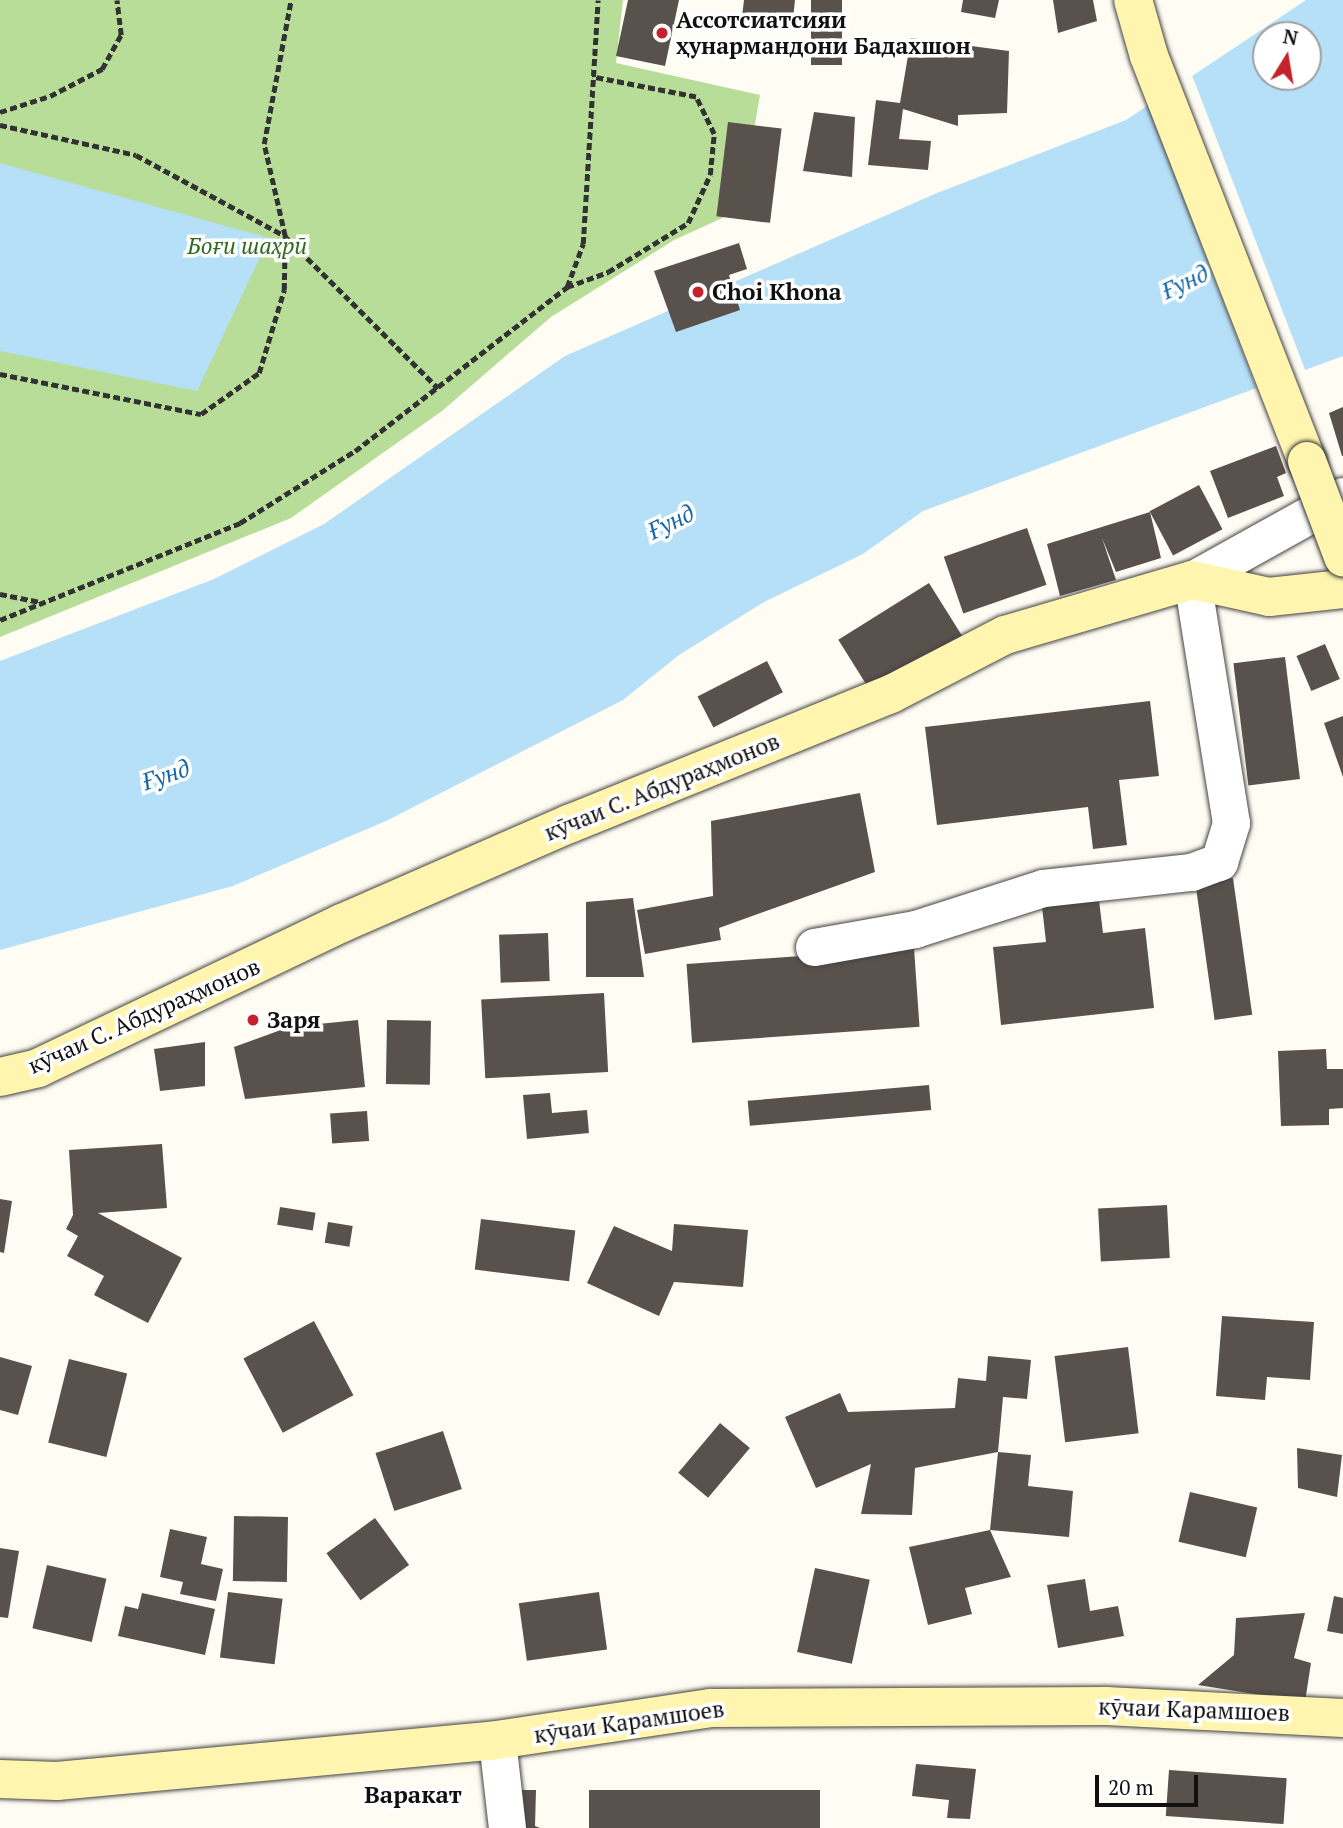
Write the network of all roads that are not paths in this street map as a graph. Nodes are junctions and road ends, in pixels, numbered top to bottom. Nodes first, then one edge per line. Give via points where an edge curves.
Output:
1 (1133, 0) edge
2 (1343, 496) edge
3 (1343, 557) edge
4 (1192, 580) junction
5 (1343, 589) edge
6 (814, 947) dead end
7 (0, 1077) edge
8 (1343, 1718) edge
9 (498, 1740) junction
10 (0, 1779) edge
11 (507, 1828) edge

1 - 3 main road, bridge via 1149,56
2 - 4 street
4 - 5 main road, кӯчаи С. Абдураҳмонов via 1269,597
4 - 6 street via 1231,823 1219,862 1191,872 1043,888 915,929
4 - 7 main road, кӯчаи С. Абдураҳмонов via 1005,635 891,694 569,824 342,923 38,1068
8 - 9 main road, кӯчаи Карамшоев via 1107,1706 709,1708
9 - 10 main road, кӯчаи Карамшоев via 57,1781
9 - 11 street

